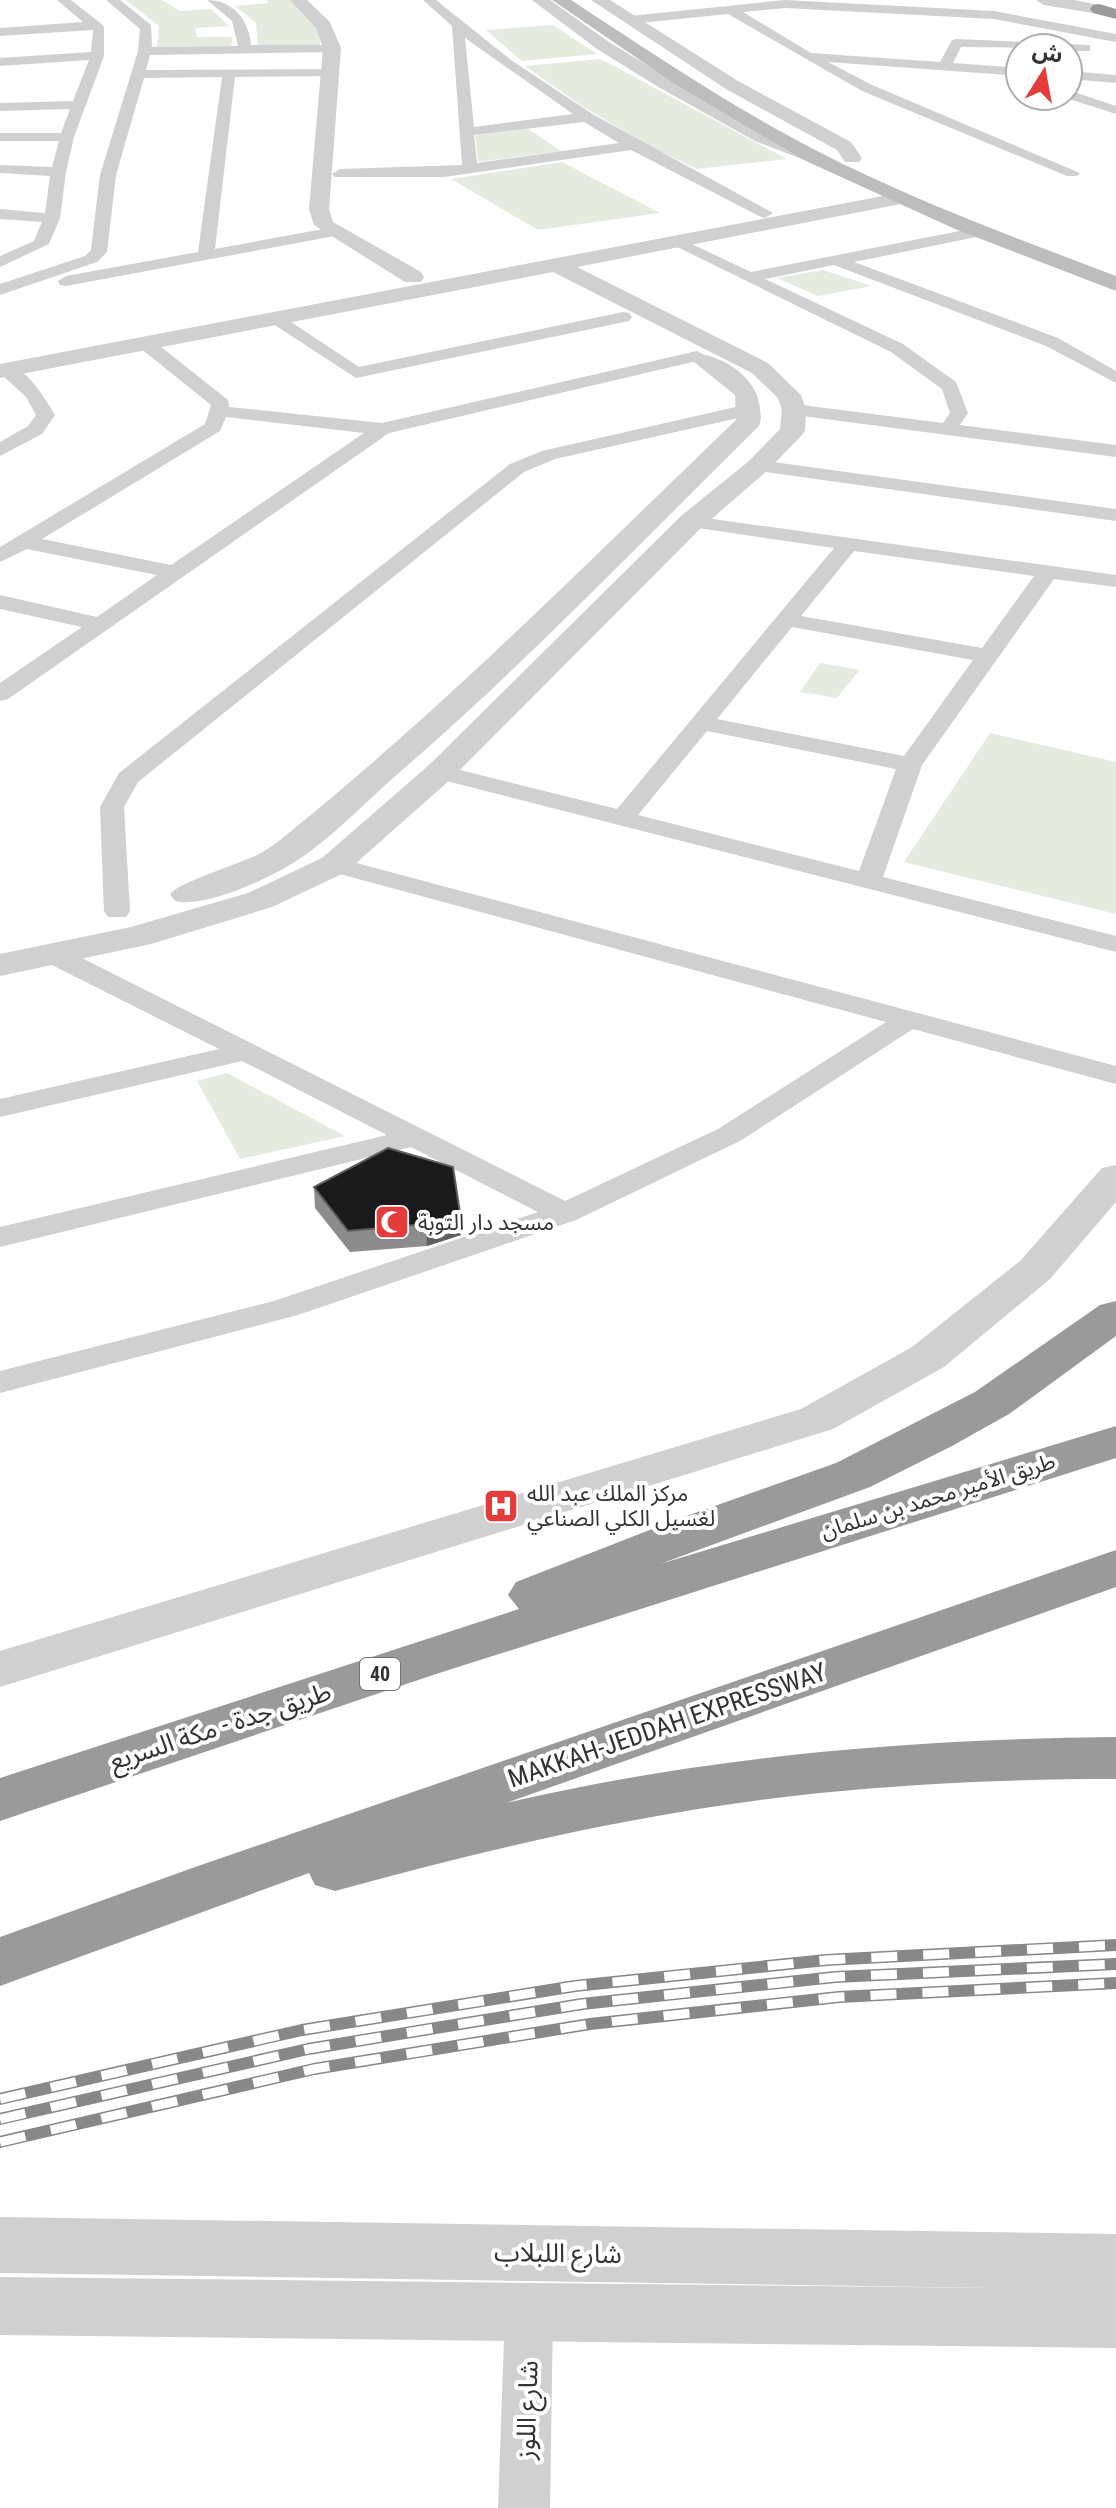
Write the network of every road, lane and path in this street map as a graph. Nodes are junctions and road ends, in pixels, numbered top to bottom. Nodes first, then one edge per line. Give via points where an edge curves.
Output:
1 (63, 0) edge
2 (112, 0) edge
3 (213, 0) edge
4 (298, 0) edge
5 (320, 0) edge
6 (429, 0) edge
7 (540, 0) edge
8 (560, 0) edge
9 (579, 0) edge
10 (599, 0) edge
11 (1044, 0) edge
12 (729, 9) junction
13 (1110, 12) edge
14 (630, 20) junction
15 (94, 25) junction
16 (458, 27) junction
17 (0, 32) edge
18 (1116, 38) edge
19 (332, 48) junction
20 (245, 49) junction
21 (1116, 50) edge
22 (145, 51) junction
23 (97, 56) junction
24 (808, 57) junction
25 (0, 62) edge
26 (944, 66) junction
27 (1004, 71) edge
28 (331, 72) junction
29 (137, 74) junction
30 (229, 74) junction
31 (1084, 76) edge
32 (1116, 79) edge
33 (1084, 102) edge
34 (81, 105) junction
35 (0, 107) edge
36 (1116, 110) edge
37 (586, 117) junction
38 (467, 132) junction
39 (0, 137) edge
40 (67, 137) junction
41 (633, 145) junction
42 (814, 157) junction
43 (852, 158) junction
44 (0, 169) edge
45 (470, 169) junction
46 (58, 172) junction
47 (1072, 173) dead end
48 (340, 174) junction
49 (895, 194) junction
50 (765, 213) junction
51 (0, 214) edge
52 (52, 218) junction
53 (334, 232) junction
54 (980, 232) junction
55 (673, 241) junction
56 (206, 256) junction
57 (837, 261) junction
58 (0, 262) edge
59 (1116, 265) edge
60 (540, 266) junction
61 (423, 276) junction
62 (749, 277) junction
63 (1116, 284) edge
64 (0, 291) edge
65 (623, 317) junction
66 (273, 318) junction
67 (145, 343) junction
68 (697, 356) junction
69 (2, 366) edge
70 (1116, 378) edge
71 (749, 410) junction
72 (794, 410) junction
73 (218, 411) junction
74 (382, 429) junction
75 (948, 430) junction
76 (0, 450) edge
77 (1116, 451) edge
78 (758, 466) junction
79 (1114, 509) edge
80 (691, 522) junction
81 (24, 542) junction
82 (849, 544) junction
83 (0, 556) edge
84 (175, 572) junction
85 (1048, 572) junction
86 (1116, 581) edge
87 (0, 602) edge
88 (787, 620) junction
89 (100, 624) junction
90 (988, 656) junction
91 (0, 694) edge
92 (702, 723) junction
93 (910, 765) junction
94 (440, 772) junction
95 (621, 820) junction
96 (334, 865) junction
97 (868, 883) junction
98 (139, 905) junction
99 (88, 917) dead end
100 (1116, 944) edge
101 (52, 954) junction
102 (0, 965) edge
103 (907, 1021) junction
104 (246, 1052) junction
105 (1116, 1075) edge
106 (0, 1108) edge
107 (415, 1137) junction
108 (1116, 1177) edge
109 (565, 1213) junction
110 (0, 1237) edge
111 (1116, 1315) edge
112 (0, 1382) edge
113 (1116, 1442) edge
114 (760, 1551) joint
115 (1116, 1568) edge
116 (0, 1669) edge
117 (139, 1751) junction
118 (1116, 1758) edge
119 (0, 1800) edge
120 (0, 1962) edge
121 (0, 1972) edge
122 (0, 2245) edge
123 (1116, 2262) edge
124 (0, 2306) edge
125 (529, 2312) junction
126 (1116, 2319) edge
127 (524, 2508) edge

1 - 15 street
2 - 22 street via 146,28
3 - 20 street via 245,29
4 - 19 street via 324,26
5 - 48 street via 343,25 350,47
6 - 16 street
7 - 42 street via 634,67 782,149
8 - 42 main road via 698,91
9 - 43 main road via 719,89
10 - 14 street
11 - 13 street
12 - 14 street
12 - 18 street via 785,4 994,15
12 - 24 street
14 - 43 street via 732,85 844,146
15 - 17 street
15 - 23 street via 99,29
16 - 37 street
16 - 38 street
19 - 20 street
19 - 28 street
20 - 22 street
21 - 26 street via 957,43
22 - 29 street
23 - 25 street
23 - 34 street
24 - 26 street
24 - 47 street via 867,88
26 - 27 street
28 - 30 street
28 - 53 street via 319,209 324,225
29 - 30 street
29 - 64 street via 108,175 99,252
30 - 56 street
31 - 32 street
33 - 36 street
34 - 35 street
34 - 40 street
37 - 38 street
37 - 41 street
38 - 45 street
39 - 40 street
40 - 46 street
41 - 45 street
41 - 50 street
42 - 49 main road
43 - 59 main road via 1016,229
44 - 46 street
45 - 48 street
46 - 52 street
48 - 61 street via 347,228
49 - 50 street
49 - 54 main road
49 - 55 street
50 - 61 street
51 - 52 street
52 - 58 street via 41,244
53 - 56 street
53 - 61 street
54 - 57 street
54 - 63 main road
55 - 60 street
55 - 62 street
56 - 64 street
57 - 62 street
57 - 70 street via 1052,342
60 - 65 street
60 - 66 street
60 - 72 street via 760,368 789,395
61 - 69 street
62 - 75 street via 897,348 950,386 959,413
65 - 66 street via 356,373
65 - 68 street
66 - 67 street
67 - 69 street
67 - 73 street via 221,404
68 - 71 street via 747,393
68 - 74 street
69 - 76 street via 33,394 46,415 35,430
71 - 98 street via 749,422 438,723 306,836 260,866 212,887
71 - 98 street via 549,455 517,468 128,778 112,807
72 - 75 street
72 - 78 street via 792,431
73 - 74 street
73 - 81 street via 213,427
74 - 84 street
75 - 77 street
78 - 79 street
78 - 80 street
80 - 82 street
80 - 94 street
81 - 83 street
81 - 84 street
82 - 85 street
82 - 88 street
84 - 89 street
85 - 86 street
85 - 90 street
87 - 89 street
88 - 90 street
88 - 92 street
89 - 91 street
90 - 93 street
92 - 93 street
92 - 95 street
93 - 97 street
94 - 95 street
94 - 96 street
95 - 97 street
96 - 101 street via 260,900 138,936
96 - 103 street
97 - 100 street
98 - 99 street
101 - 102 street
101 - 104 street
103 - 105 street
103 - 109 street via 729,1135
104 - 106 street
104 - 107 street
107 - 109 street
107 - 110 street
108 - 116 street via 1035,1270 928,1357 817,1419
109 - 112 street via 286,1308
111 - 117 highway via 992,1403 853,1475 696,1531
113 - 114 highway, طريق الأمير محمد بن سلمان
114 - 117 highway, طريق جدة - مكة السريع / 40
115 - 120 highway, MAKKAH-JEDDAH EXPRESSWAY
117 - 119 highway, طريق جدة - مكة السريع / 40
118 - 121 highway via 779,1776 514,1820
122 - 123 street, شارع اللبلاب
124 - 125 street
125 - 126 street
125 - 127 street, شارع اللوز

